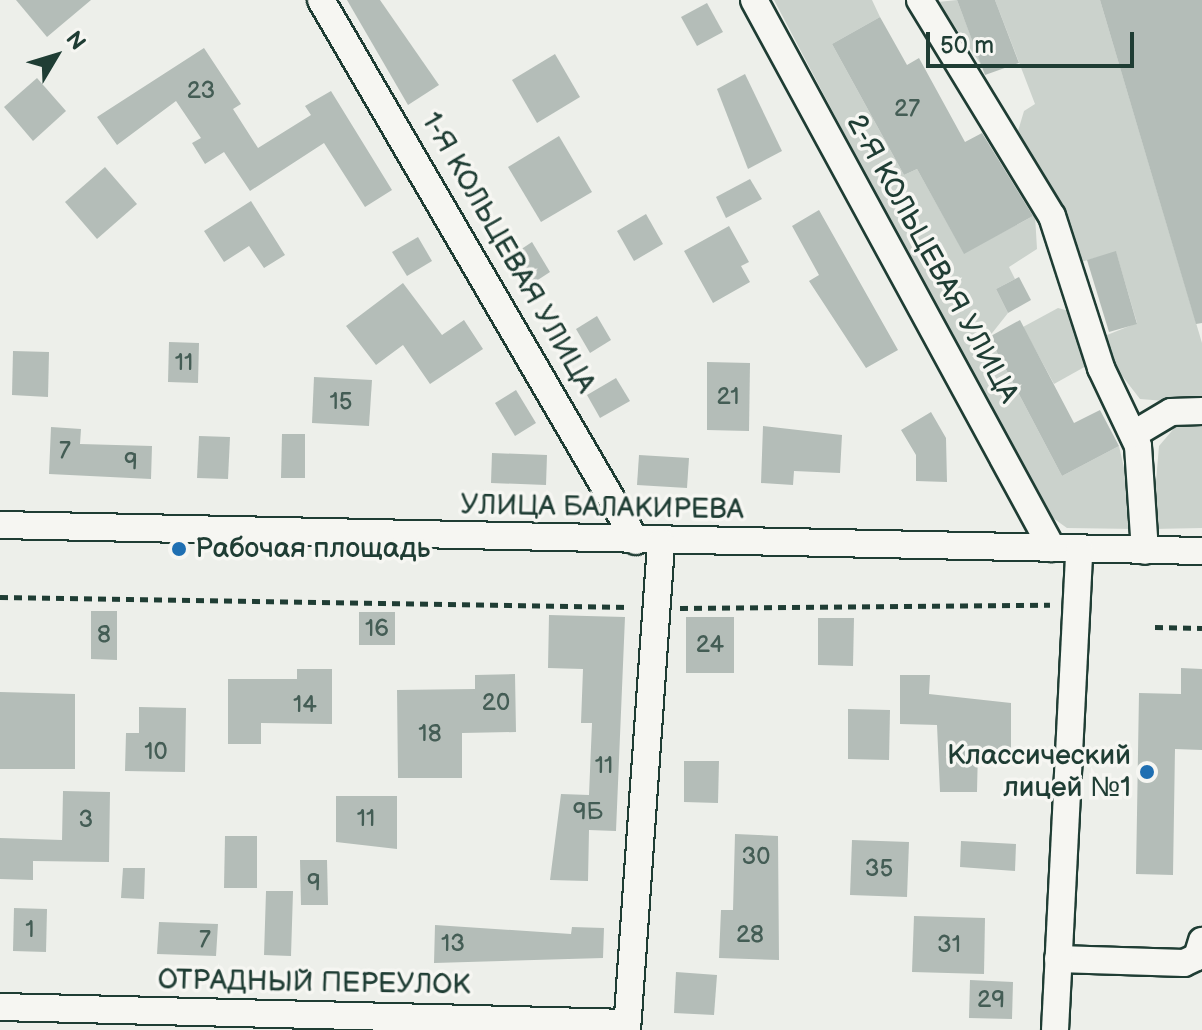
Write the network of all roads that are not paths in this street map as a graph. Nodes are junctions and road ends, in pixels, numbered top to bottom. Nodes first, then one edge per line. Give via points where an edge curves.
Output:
1 (321, 0) edge
2 (754, 0) edge
3 (920, 0) edge
4 (1202, 411) edge
5 (1134, 434) junction
6 (0, 525) edge
7 (649, 542) junction
8 (1052, 548) junction
9 (1079, 549) junction
10 (1145, 551) junction
11 (1202, 551) edge
12 (1202, 941) edge
13 (1058, 959) junction
14 (5, 1007) edge
15 (213, 1021) edge
16 (627, 1026) edge
17 (27, 1030) edge
18 (1055, 1030) edge

1 - 7 street, 1-Я КОЛЬЦЕВАЯ УЛИЦА
2 - 8 street, 2-Я КОЛЬЦЕВАЯ УЛИЦА
3 - 5 street via 1047,206 1101,368
4 - 5 street via 1171,412
5 - 10 street
6 - 7 street, УЛИЦА БАЛАКИРЕВА
7 - 8 street, УЛИЦА БАЛАКИРЕВА
7 - 16 street via 657,608
8 - 9 street, УЛИЦА БАЛАКИРЕВА
9 - 10 street, УЛИЦА БАЛАКИРЕВА
9 - 13 street
10 - 11 street, УЛИЦА БАЛАКИРЕВА
12 - 13 street via 1197,957 1184,963
13 - 18 street
14 - 15 street, ОТРАДНЫЙ ПЕРЕУЛОК
14 - 17 street
15 - 16 street, ОТРАДНЫЙ ПЕРЕУЛОК

